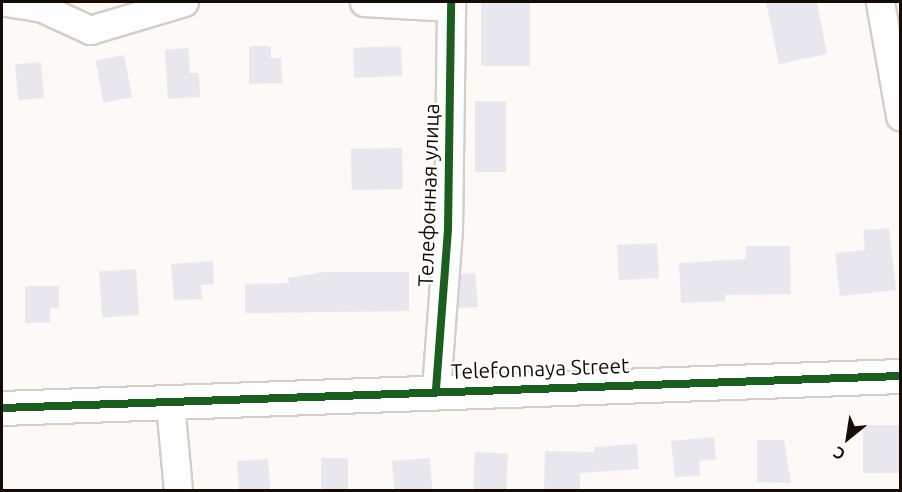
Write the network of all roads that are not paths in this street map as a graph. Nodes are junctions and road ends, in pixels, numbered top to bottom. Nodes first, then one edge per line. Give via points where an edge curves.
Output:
1 (6, 2) edge
2 (184, 2) edge
3 (364, 2) edge
4 (880, 2) edge
5 (451, 4) edge
6 (900, 116) edge
7 (900, 376) edge
8 (436, 389) junction
9 (170, 404) junction
10 (2, 408) edge
11 (178, 490) edge

1 - 2 street via 42,8 90,30
3 - 5 street
4 - 6 street
5 - 8 street, Телефонная улица via 448,229
7 - 8 street, Telefonnaya Street
8 - 9 street, Telefonnaya Street
9 - 10 street, Telefonnaya Street
9 - 11 street

